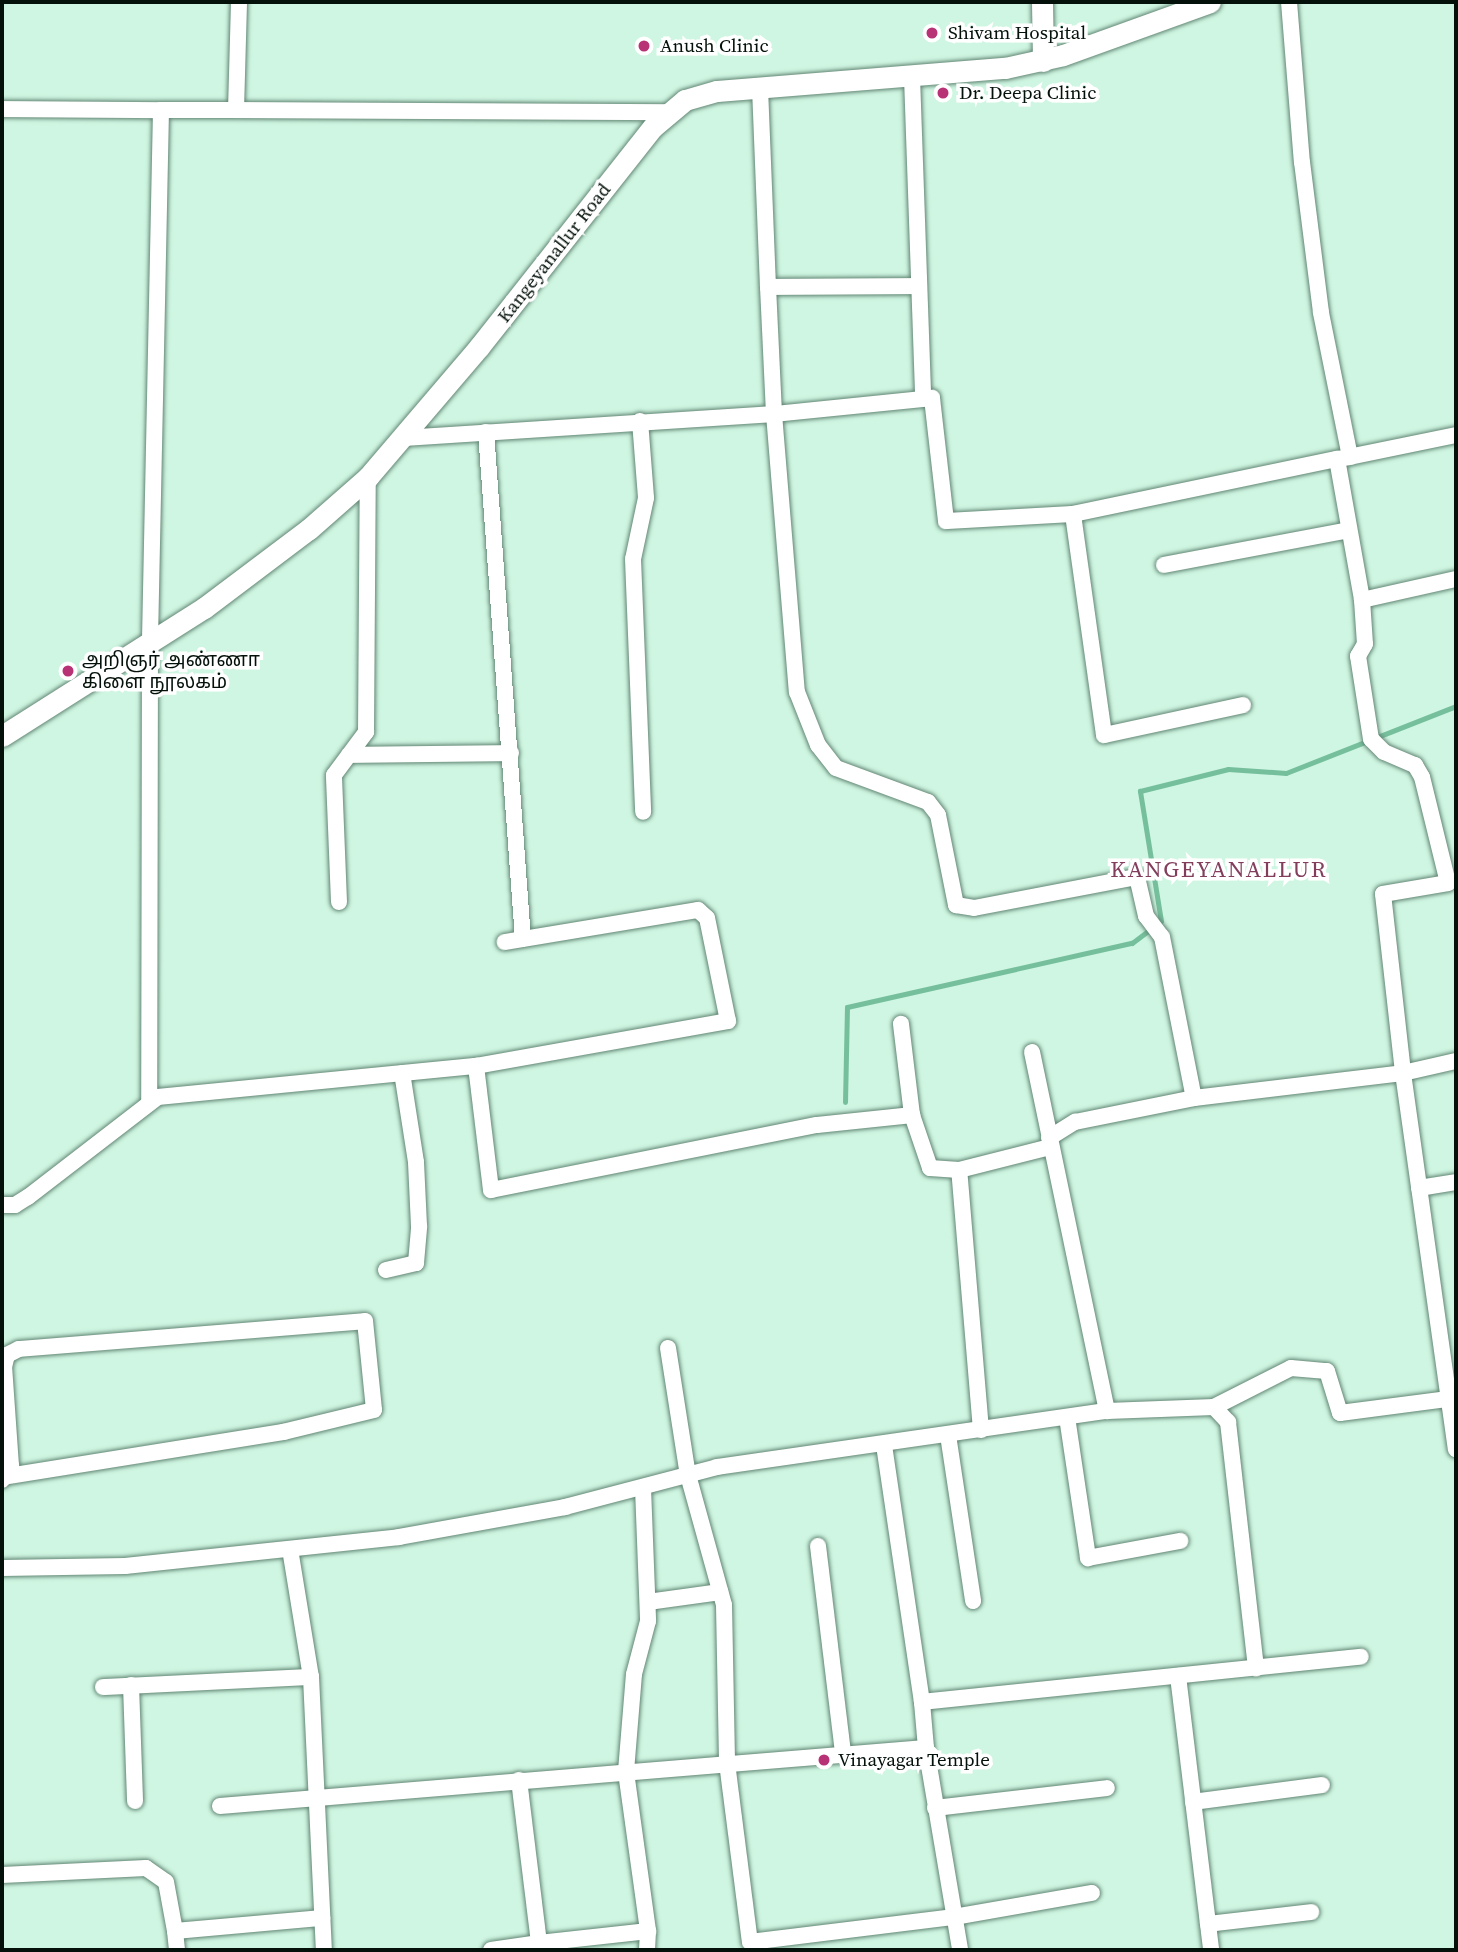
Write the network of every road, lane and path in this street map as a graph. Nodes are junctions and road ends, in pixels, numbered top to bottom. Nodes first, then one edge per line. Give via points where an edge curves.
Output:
1 (239, 2) edge
2 (1042, 2) edge
3 (1210, 2) edge
4 (1289, 2) edge
5 (1043, 61) junction
6 (912, 77) junction
7 (760, 88) junction
8 (2, 109) edge
9 (161, 110) junction
10 (236, 110) junction
11 (668, 112) junction
12 (919, 286) junction
13 (768, 287) junction
14 (923, 398) junction
15 (774, 414) junction
16 (640, 421) junction
17 (486, 432) junction
18 (1456, 435) edge
19 (404, 438) junction
20 (1343, 458) junction
21 (368, 477) junction
22 (1073, 514) junction
23 (1349, 530) junction
24 (1164, 565) dead end
25 (1456, 579) edge
26 (1362, 600) junction
27 (150, 641) junction
28 (1243, 705) dead end
29 (2, 736) edge
30 (511, 753) junction
31 (349, 755) junction
32 (643, 812) dead end
33 (339, 902) dead end
34 (523, 939) junction
35 (505, 942) dead end
36 (901, 1024) dead end
37 (1032, 1052) dead end
38 (1456, 1061) edge
39 (476, 1066) junction
40 (402, 1073) junction
41 (1403, 1073) junction
42 (1194, 1098) junction
43 (149, 1102) junction
44 (912, 1115) junction
45 (1049, 1143) junction
46 (959, 1170) junction
47 (1456, 1182) edge
48 (1419, 1188) junction
49 (2, 1205) edge
50 (386, 1270) dead end
51 (668, 1348) dead end
52 (1452, 1399) edge
53 (1214, 1407) junction
54 (1107, 1411) junction
55 (1067, 1417) junction
56 (981, 1430) junction
57 (948, 1435) junction
58 (884, 1445) junction
59 (1456, 1448) edge
60 (688, 1475) junction
61 (5, 1478) edge
62 (643, 1488) junction
63 (1180, 1541) dead end
64 (818, 1546) dead end
65 (290, 1549) junction
66 (2, 1568) edge
67 (720, 1592) junction
68 (974, 1601) dead end
69 (648, 1602) junction
70 (1361, 1657) dead end
71 (1256, 1668) junction
72 (1178, 1676) junction
73 (312, 1677) junction
74 (131, 1685) junction
75 (103, 1686) dead end
76 (922, 1702) junction
77 (926, 1748) junction
78 (843, 1754) junction
79 (727, 1763) junction
80 (626, 1772) junction
81 (519, 1780) junction
82 (1322, 1785) dead end
83 (1107, 1788) dead end
84 (315, 1796) junction
85 (135, 1801) dead end
86 (1193, 1802) junction
87 (220, 1806) dead end
88 (935, 1808) junction
89 (2, 1875) edge
90 (1092, 1893) dead end
91 (1311, 1912) dead end
92 (954, 1917) junction
93 (323, 1918) junction
94 (1208, 1924) junction
95 (175, 1931) junction
96 (648, 1931) junction
97 (539, 1943) junction
98 (750, 1946) edge
99 (177, 1950) edge
100 (324, 1950) edge
101 (491, 1950) edge
102 (647, 1950) edge
103 (960, 1950) edge
104 (1211, 1950) edge

1 - 10 street
2 - 5 street
3 - 5 street, Kangeyanallur Road
4 - 20 street via 1302,162
5 - 6 street, Kangeyanallur Road
6 - 7 street, Kangeyanallur Road
6 - 12 street
7 - 11 street, Kangeyanallur Road via 700,94
7 - 13 street
8 - 9 street
9 - 10 street
9 - 27 street
10 - 11 street
11 - 19 street, Kangeyanallur Road
12 - 13 street
12 - 14 street
13 - 15 street
14 - 15 street
14 - 22 street via 932,398 946,521
15 - 16 street
15 - 42 street via 797,692 818,745 836,768 928,802 938,815 956,905 974,908 1137,877 1146,916 1162,936
16 - 17 street
16 - 32 street via 646,499 633,559
17 - 19 street
17 - 30 street
18 - 20 street
19 - 21 street, Kangeyanallur Road
20 - 22 street
20 - 23 street
21 - 27 street, Kangeyanallur Road via 277,552
21 - 31 street via 366,732
22 - 28 street via 1104,735
23 - 24 street
23 - 26 street
25 - 26 street
26 - 41 street via 1365,644 1358,656 1377,745 1415,765 1422,777 1448,883 1382,894
27 - 29 street, Kangeyanallur Road
27 - 43 street
30 - 31 street
30 - 34 street
31 - 33 street via 334,775
34 - 35 street
34 - 39 street via 698,910 707,918 728,1021
36 - 44 street
37 - 45 street
38 - 41 street
39 - 40 street
39 - 44 street via 491,1190 817,1125
40 - 43 street via 186,1093
40 - 50 street via 416,1162 416,1263
41 - 42 street
41 - 48 street
42 - 45 street via 1075,1122
43 - 49 street via 28,1197 15,1205
44 - 46 street via 930,1168
45 - 46 street
45 - 54 street
46 - 56 street
47 - 48 street
48 - 52 street
51 - 60 street
52 - 53 street via 1340,1413 1327,1371 1291,1368
52 - 59 street
53 - 54 street
53 - 71 street via 1228,1422
54 - 55 street
55 - 56 street
55 - 63 street via 1088,1558
56 - 57 street
57 - 58 street
57 - 68 street
58 - 60 street
58 - 76 street
60 - 62 street
60 - 67 street
61 - 61 street via 283,1432 374,1410 365,1321 19,1349 7,1355 5,1367
62 - 65 street via 486,1523
62 - 69 street
64 - 78 street
65 - 66 street via 125,1566
65 - 73 street
67 - 69 street
67 - 79 street
69 - 80 street via 648,1621 634,1674
70 - 71 street
71 - 72 street
72 - 76 street
72 - 86 street
73 - 74 street
73 - 84 street
74 - 75 street
74 - 85 street
76 - 77 street
77 - 78 street
77 - 88 street
78 - 79 street
79 - 80 street
79 - 98 street
80 - 81 street
80 - 96 street
81 - 84 street
81 - 97 street
82 - 86 street
83 - 88 street
84 - 87 street
84 - 93 street
86 - 94 street
88 - 92 street
89 - 95 street via 146,1868 166,1882
90 - 92 street
91 - 94 street
92 - 98 street
92 - 103 street
93 - 95 street
93 - 100 street
94 - 104 street
95 - 99 street
96 - 97 street
96 - 102 street
97 - 101 street

